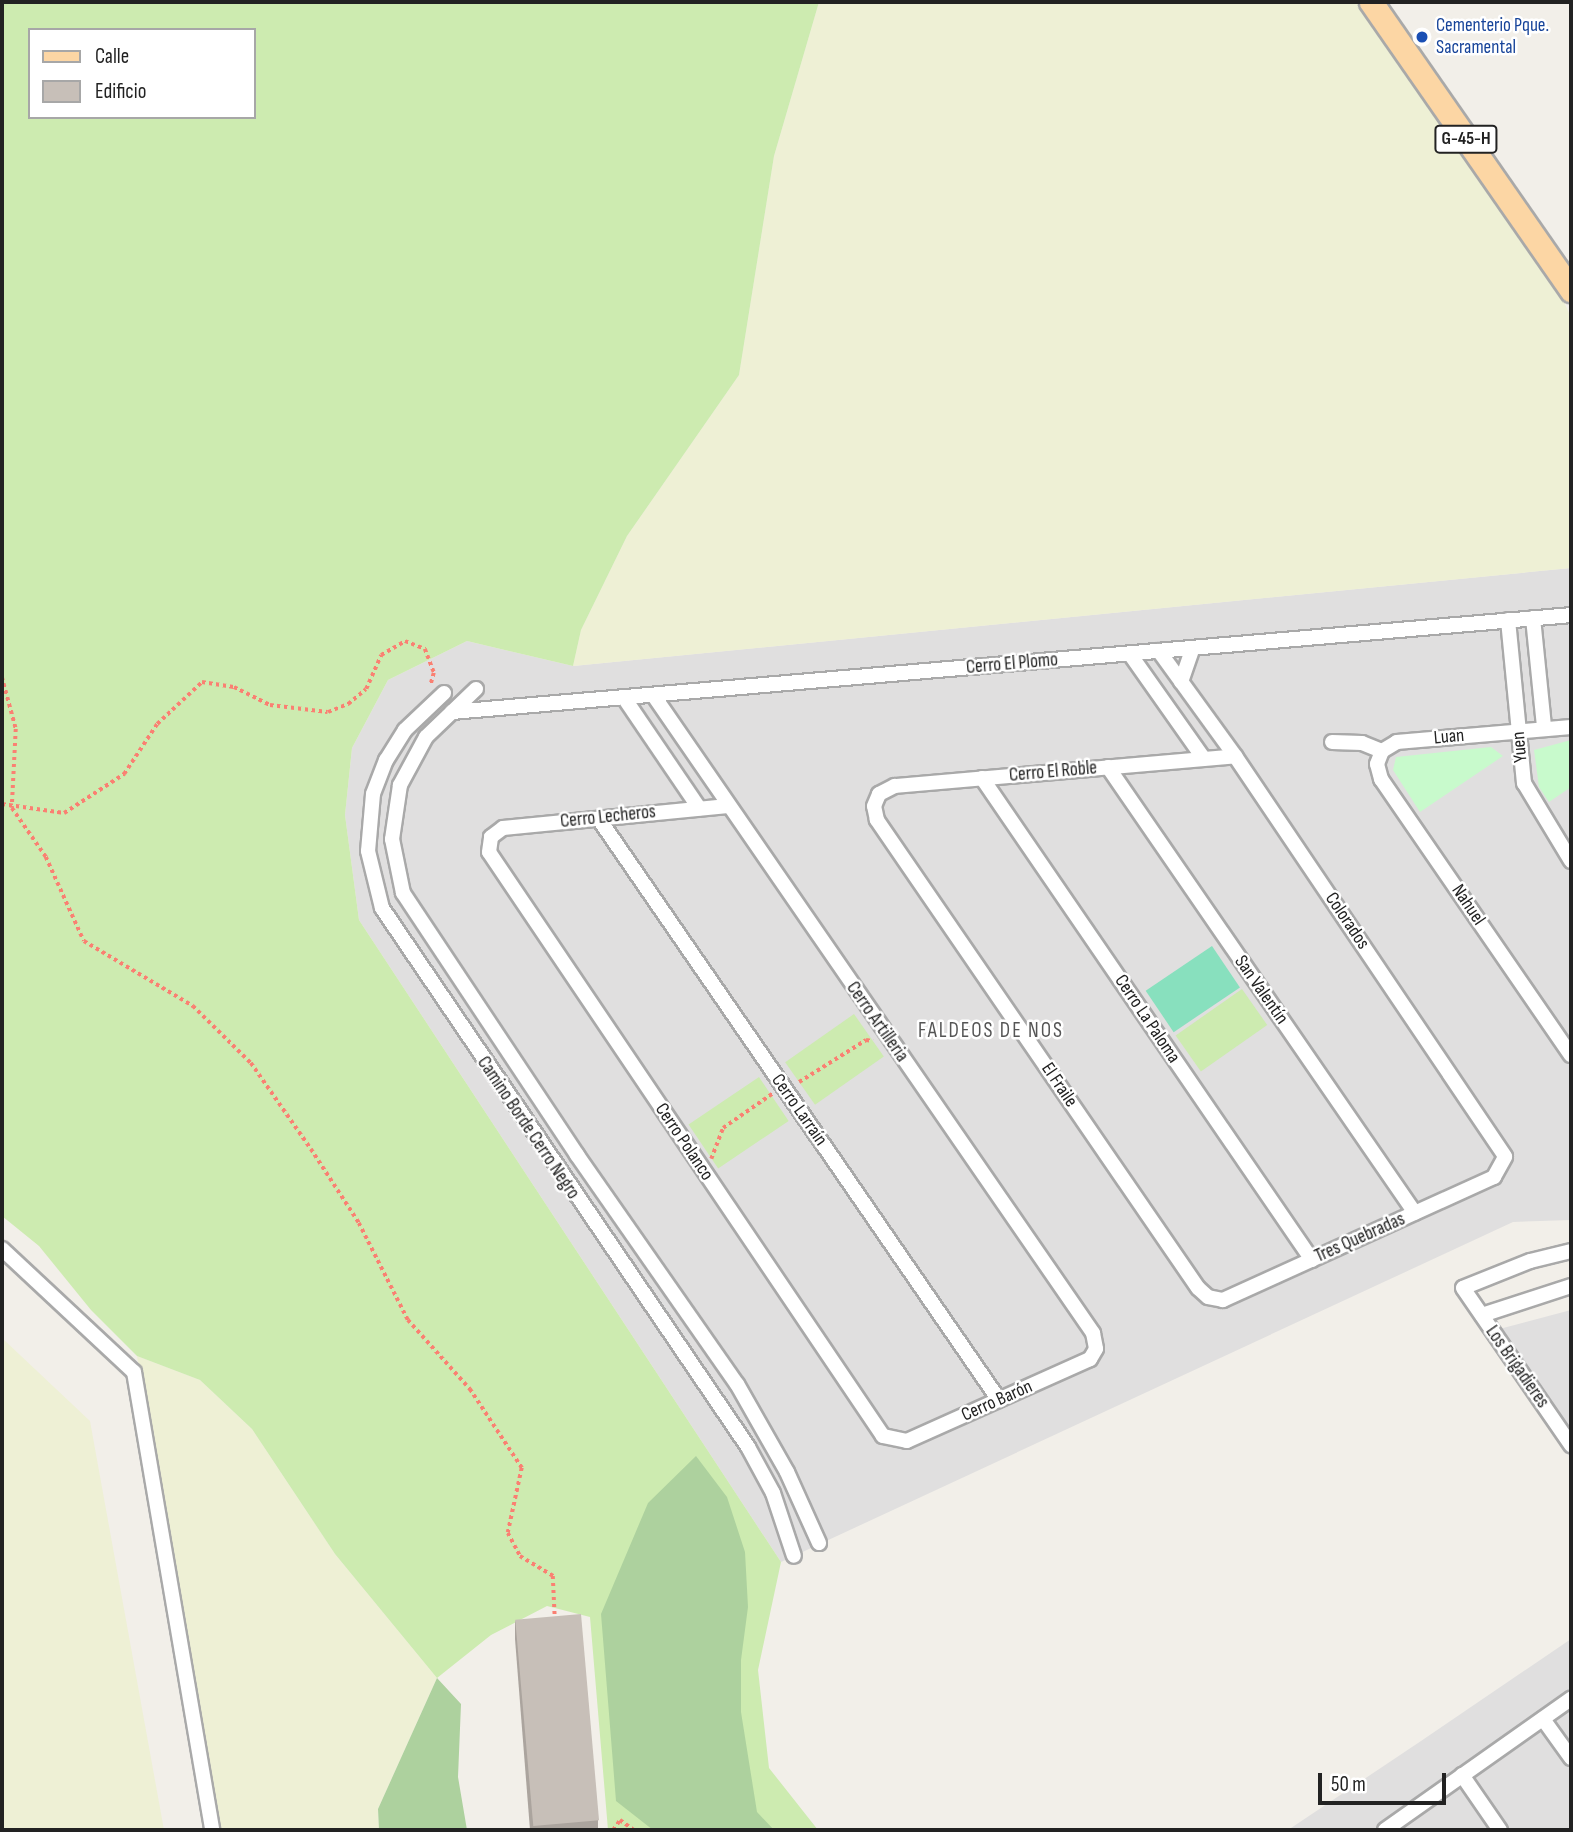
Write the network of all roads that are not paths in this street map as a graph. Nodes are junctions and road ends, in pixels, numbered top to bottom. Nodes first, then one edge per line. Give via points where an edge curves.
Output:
1 (1371, 2) edge
2 (1568, 281) edge
3 (1571, 615) edge
4 (1532, 618) junction
5 (1508, 621) junction
6 (1193, 648) junction
7 (1159, 651) junction
8 (1130, 654) junction
9 (1181, 682) junction
10 (476, 690) dead end
11 (444, 693) dead end
12 (654, 696) junction
13 (625, 699) junction
14 (452, 712) junction
15 (1544, 727) junction
16 (1571, 727) edge
17 (1518, 730) junction
18 (1332, 742) dead end
19 (1382, 751) junction
20 (1234, 756) junction
21 (1204, 759) junction
22 (1108, 767) junction
23 (982, 778) junction
24 (876, 799) joint
25 (728, 806) junction
26 (699, 808) junction
27 (599, 819) junction
28 (491, 836) joint
29 (1571, 861) edge
30 (1571, 1055) edge
31 (1505, 1163) joint
32 (1415, 1213) junction
33 (2, 1249) edge
34 (1571, 1251) edge
35 (1312, 1260) junction
36 (1571, 1286) edge
37 (1208, 1297) joint
38 (1482, 1315) junction
39 (1096, 1349) joint
40 (999, 1400) junction
41 (892, 1441) joint
42 (1571, 1445) edge
43 (1571, 1699) edge
44 (1543, 1719) junction
45 (1571, 1758) edge
46 (1462, 1775) junction
47 (212, 1830) edge
48 (1385, 1830) edge
49 (1500, 1830) edge

1 - 2 main road, G-45-H
3 - 4 street, Cerro El Plomo
4 - 5 street, Cerro El Plomo
4 - 15 street, Yuen
5 - 6 street, Cerro El Plomo
5 - 17 street, Yuen
6 - 7 street, Cerro El Plomo
6 - 9 street
7 - 8 street, Cerro El Plomo
7 - 9 street, Colorados
8 - 12 street, Cerro El Plomo
8 - 21 street
9 - 20 street, Colorados
10 - 14 street, Camino Borde Cerro Negro
11 - 14 street, Camino Borde Cerro Negro via 394,745 373,794 368,851 382,908 748,1447 773,1493 792,1549 817,1538 737,1384 585,1167 403,893 393,848 395,803 416,752
12 - 13 street, Cerro El Plomo
12 - 25 street, Cerro Artilleria
13 - 14 street, Cerro El Plomo
13 - 26 street
15 - 16 street, Luan
15 - 17 street, Luan
17 - 19 street, Luan via 1402,741
17 - 29 street, Yuen via 1526,790
18 - 19 street via 1362,743
19 - 30 street, Nahuel via 1377,764 1381,779
20 - 21 street, Cerro El Roble
20 - 31 street, Colorados via 1499,1142
21 - 22 street, Cerro El Roble
22 - 23 street, Cerro El Roble
22 - 32 street, San Valentín
23 - 24 street, Cerro El Roble via 889,787
23 - 35 street, Cerro La Paloma
24 - 37 street, El Fraile via 877,820
25 - 26 street, Cerro Lecheros
25 - 39 street, Cerro Artilleria via 1093,1333
26 - 27 street, Cerro Lecheros
27 - 28 street, Cerro Lecheros via 509,827
27 - 40 street, Cerro Larraín
28 - 41 street, Cerro Polanco via 491,858 879,1432
31 - 32 street, Tres Quebradas via 1494,1177
32 - 35 street, Tres Quebradas
33 - 47 street via 134,1372
34 - 38 street, Los Brigadieres via 1530,1261 1462,1288
35 - 37 street, Tres Quebradas via 1230,1298
36 - 38 street
38 - 42 street, Los Brigadieres
39 - 40 street, Cerro Barón via 1084,1362
40 - 41 street, Cerro Barón via 907,1441
43 - 44 street
44 - 45 street
44 - 46 street
46 - 48 street
46 - 49 street

